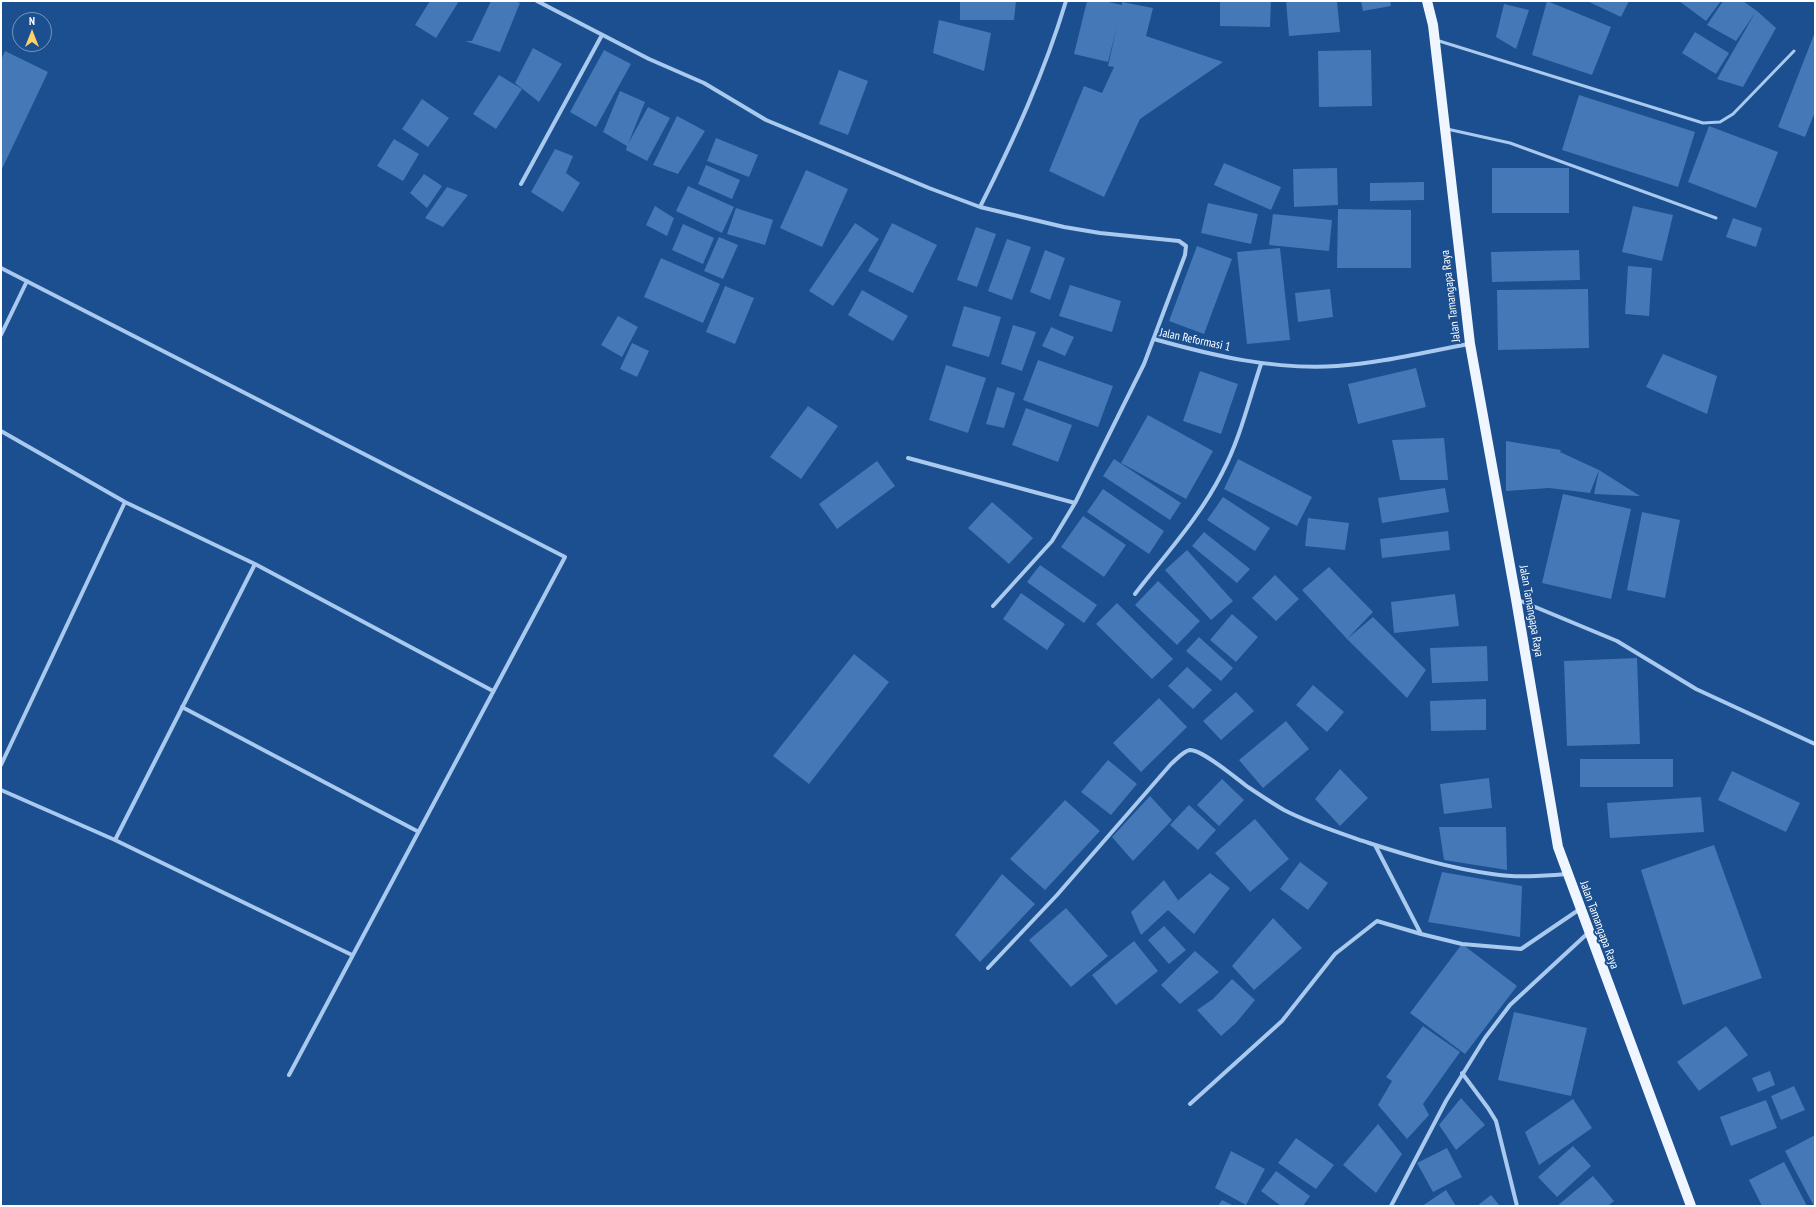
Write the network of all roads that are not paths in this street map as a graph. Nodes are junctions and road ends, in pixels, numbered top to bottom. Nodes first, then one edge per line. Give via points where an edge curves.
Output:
1 (538, 1) edge
2 (1066, 1) edge
3 (1427, 1) edge
4 (602, 35) junction
5 (1434, 39) junction
6 (1794, 51) dead end
7 (1445, 128) junction
8 (520, 184) dead end
9 (980, 206) junction
10 (1716, 218) dead end
11 (1, 268) edge
12 (27, 281) junction
13 (1, 334) edge
14 (1154, 339) junction
15 (1470, 344) junction
16 (1261, 364) junction
17 (1, 431) edge
18 (908, 458) dead end
19 (125, 502) junction
20 (1075, 503) junction
21 (255, 564) junction
22 (1135, 594) dead end
23 (1516, 599) junction
24 (993, 606) dead end
25 (493, 691) junction
26 (182, 708) junction
27 (1815, 744) edge
28 (1, 765) edge
29 (1, 790) edge
30 (417, 832) junction
31 (115, 840) junction
32 (1374, 845) junction
33 (1567, 874) junction
34 (1580, 909) junction
35 (1588, 933) junction
36 (1421, 934) junction
37 (352, 955) junction
38 (988, 968) dead end
39 (1462, 1073) junction
40 (289, 1075) dead end
41 (1190, 1104) dead end
42 (1391, 1206) edge
43 (1517, 1206) edge
44 (1691, 1206) edge

1 - 4 street
2 - 9 street via 1057,32 1019,128
3 - 5 main road, Jalan Tamangapa Raya
4 - 8 street
4 - 9 street via 704,84 766,120 929,188
5 - 6 lane via 1703,123 1720,122 1733,114
5 - 7 main road, Jalan Tamangapa Raya
7 - 10 lane via 1510,143
7 - 15 main road, Jalan Tamangapa Raya
9 - 14 street via 1079,229 1184,243 1187,249
11 - 12 street
12 - 13 street
12 - 25 street via 565,557
14 - 16 street, Jalan Reformasi 1 via 1206,354
14 - 20 street, Jalan Reformasi 1
15 - 16 street, Jalan Reformasi 1 via 1335,366
15 - 23 main road, Jalan Tamangapa Raya
16 - 22 street via 1223,472 1210,494
17 - 19 street
18 - 20 street
19 - 21 street
19 - 28 street
20 - 24 street, Jalan Reformasi 1 via 1052,541
21 - 25 street
21 - 26 street
23 - 27 street via 1617,641 1696,689
23 - 33 main road, Jalan Tamangapa Raya via 1558,847
25 - 30 street
26 - 30 street
26 - 31 street
29 - 31 street
30 - 37 street
31 - 37 street
32 - 33 street via 1440,865 1492,874
32 - 36 street
32 - 38 street via 1335,832 1285,810 1190,750 1171,764 1057,895
33 - 34 main road, Jalan Tamangapa Raya
34 - 35 main road, Jalan Tamangapa Raya
34 - 36 street via 1521,949 1462,944
35 - 39 street via 1510,1005
35 - 44 main road, Jalan Tamangapa Raya
36 - 41 street via 1376,921 1335,954 1282,1021
37 - 40 street
39 - 42 street
39 - 43 street via 1496,1121

